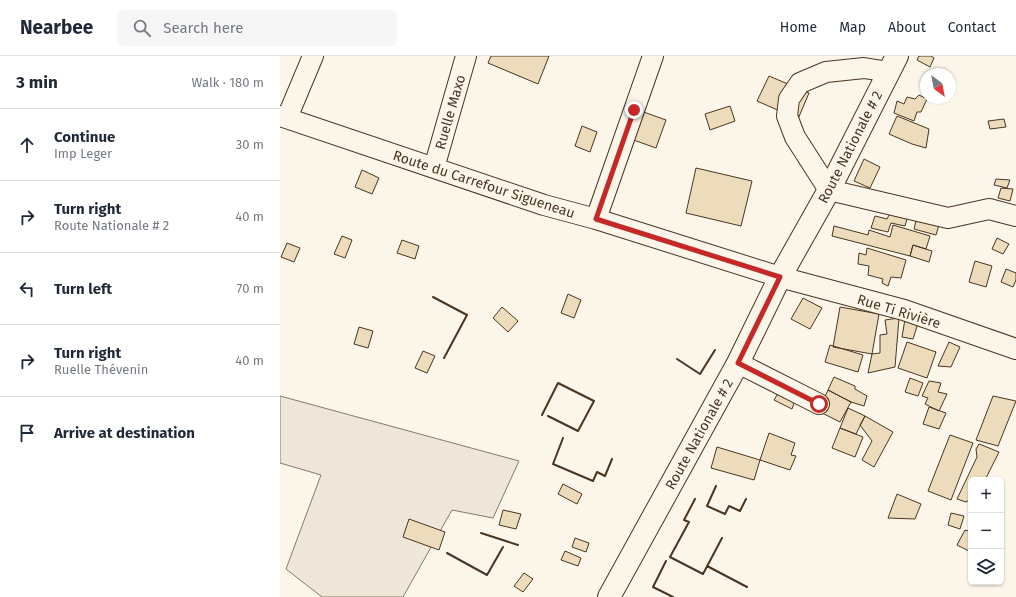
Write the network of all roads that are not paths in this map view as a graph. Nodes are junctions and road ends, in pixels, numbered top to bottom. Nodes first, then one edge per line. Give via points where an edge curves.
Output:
1 (313, 56) edge
2 (466, 56) edge
3 (653, 56) edge
4 (893, 64) edge
5 (284, 117) edge
6 (434, 168) junction
7 (829, 190) junction
8 (1016, 216) edge
9 (596, 219) junction
10 (780, 277) junction
11 (1016, 349) edge
12 (738, 363) junction
13 (819, 404) dead end
14 (609, 597) edge

1 - 5 street
2 - 6 street, Ruelle Maxo
3 - 9 street
4 - 7 main road, Route Nationale # 2
4 - 7 street via 826,72 800,83 789,99 787,116 795,137
5 - 6 street, Route du Carrefour Sigueneau
6 - 9 street, Route du Carrefour Sigueneau via 544,205
7 - 8 street via 948,218 989,209
7 - 10 main road, Route Nationale # 2
9 - 10 street, Route du Carrefour Sigueneau
10 - 11 street, Rue Ti Rivière via 904,310
10 - 12 main road, Route Nationale # 2
12 - 13 street
12 - 14 main road, Route Nationale # 2

